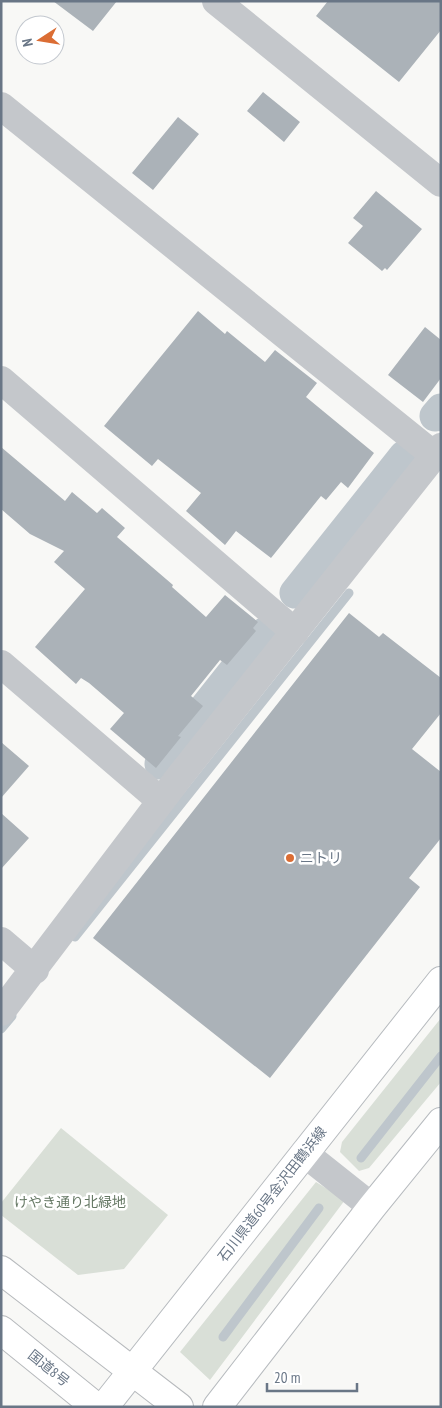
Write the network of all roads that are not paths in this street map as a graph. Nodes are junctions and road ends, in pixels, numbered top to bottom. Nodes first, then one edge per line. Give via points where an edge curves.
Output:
1 (216, 1) edge
2 (1, 106) edge
3 (441, 183) edge
4 (1, 380) edge
5 (438, 451) edge
6 (295, 632) junction
7 (1, 664) edge
8 (161, 801) junction
9 (1, 941) edge
10 (35, 970) junction
11 (441, 982) edge
12 (1, 1012) edge
13 (441, 1122) edge
14 (304, 1153) junction
15 (372, 1206) junction
16 (1, 1270) edge
17 (1, 1330) edge
18 (133, 1370) junction
19 (96, 1407) edge
20 (104, 1407) edge
21 (179, 1407) edge
22 (217, 1407) edge

1 - 3 street
2 - 5 street
4 - 6 street
5 - 6 street
6 - 8 street
7 - 8 street
8 - 10 street
9 - 10 street
10 - 12 street
11 - 14 main road, 石川県道60号金沢田鶴浜線
13 - 15 main road
14 - 15 street
14 - 18 main road, 石川県道60号金沢田鶴浜線
15 - 22 main road
16 - 18 main road
17 - 19 main road, 国道8号
18 - 20 main road, 石川県道60号金沢田鶴浜線
18 - 21 main road

